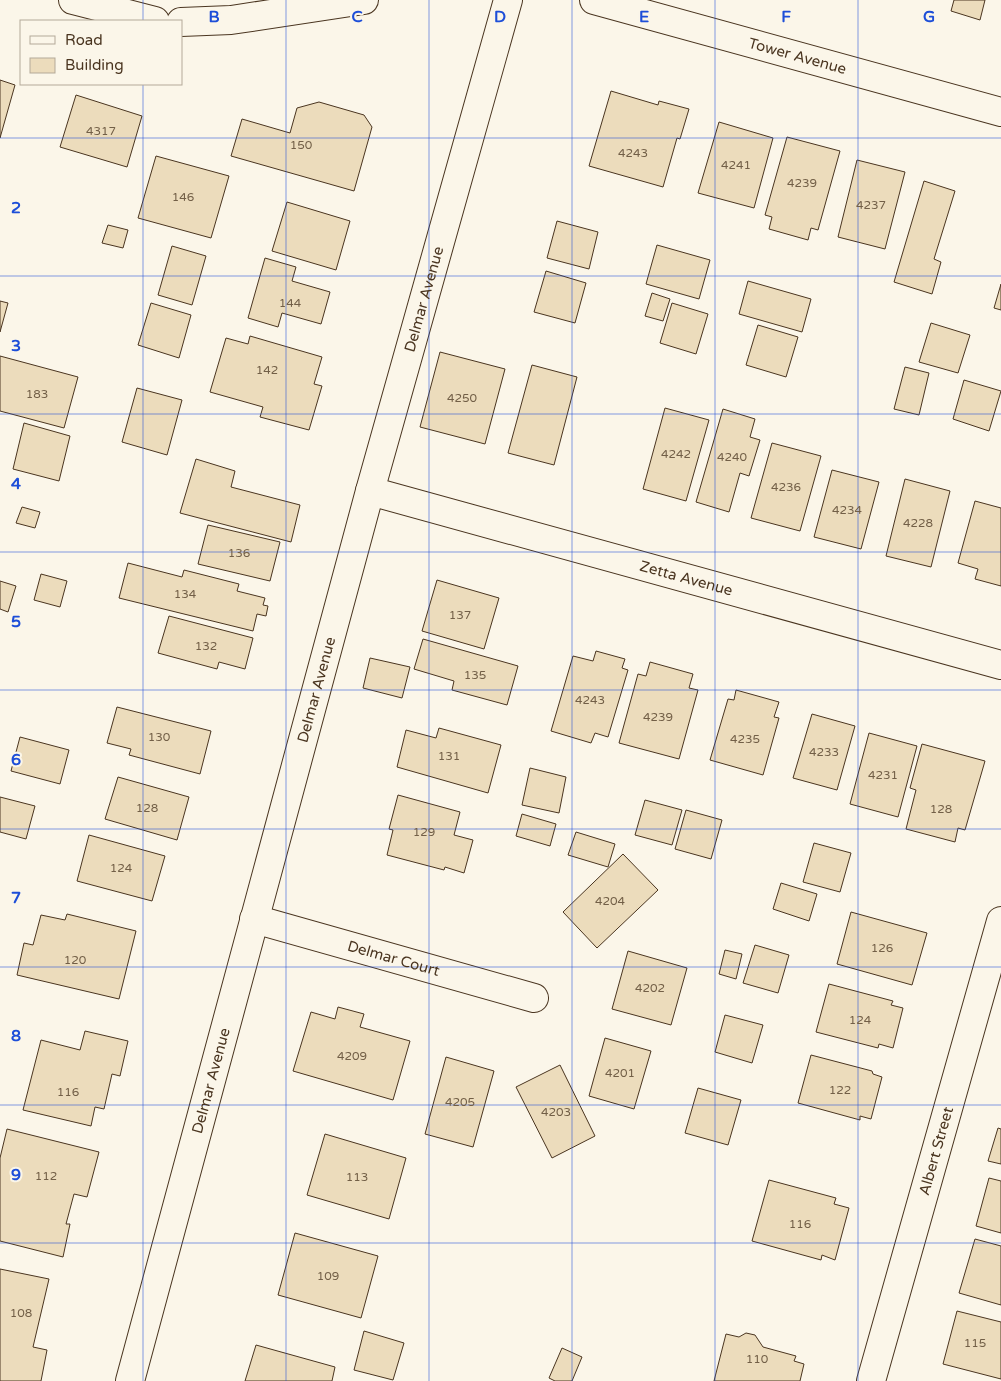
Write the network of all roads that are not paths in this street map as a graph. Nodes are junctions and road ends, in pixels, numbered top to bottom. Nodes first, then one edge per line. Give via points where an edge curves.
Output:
1 (73, 0) edge
2 (364, 0) edge
3 (508, 0) edge
4 (594, 0) edge
5 (151, 20) edge
6 (182, 22) edge
7 (1001, 112) edge
8 (370, 491) junction
9 (1001, 665) edge
10 (254, 919) junction
11 (1001, 922) edge
12 (534, 998) dead end
13 (130, 1381) edge
14 (871, 1381) edge

1 - 5 street
2 - 6 street via 231,20
3 - 8 street, Delmar Avenue
4 - 7 street, Tower Avenue
8 - 9 street, Zetta Avenue
8 - 10 street, Delmar Avenue
10 - 12 street, Delmar Court
10 - 13 street, Delmar Avenue
11 - 14 street, Albert Street

